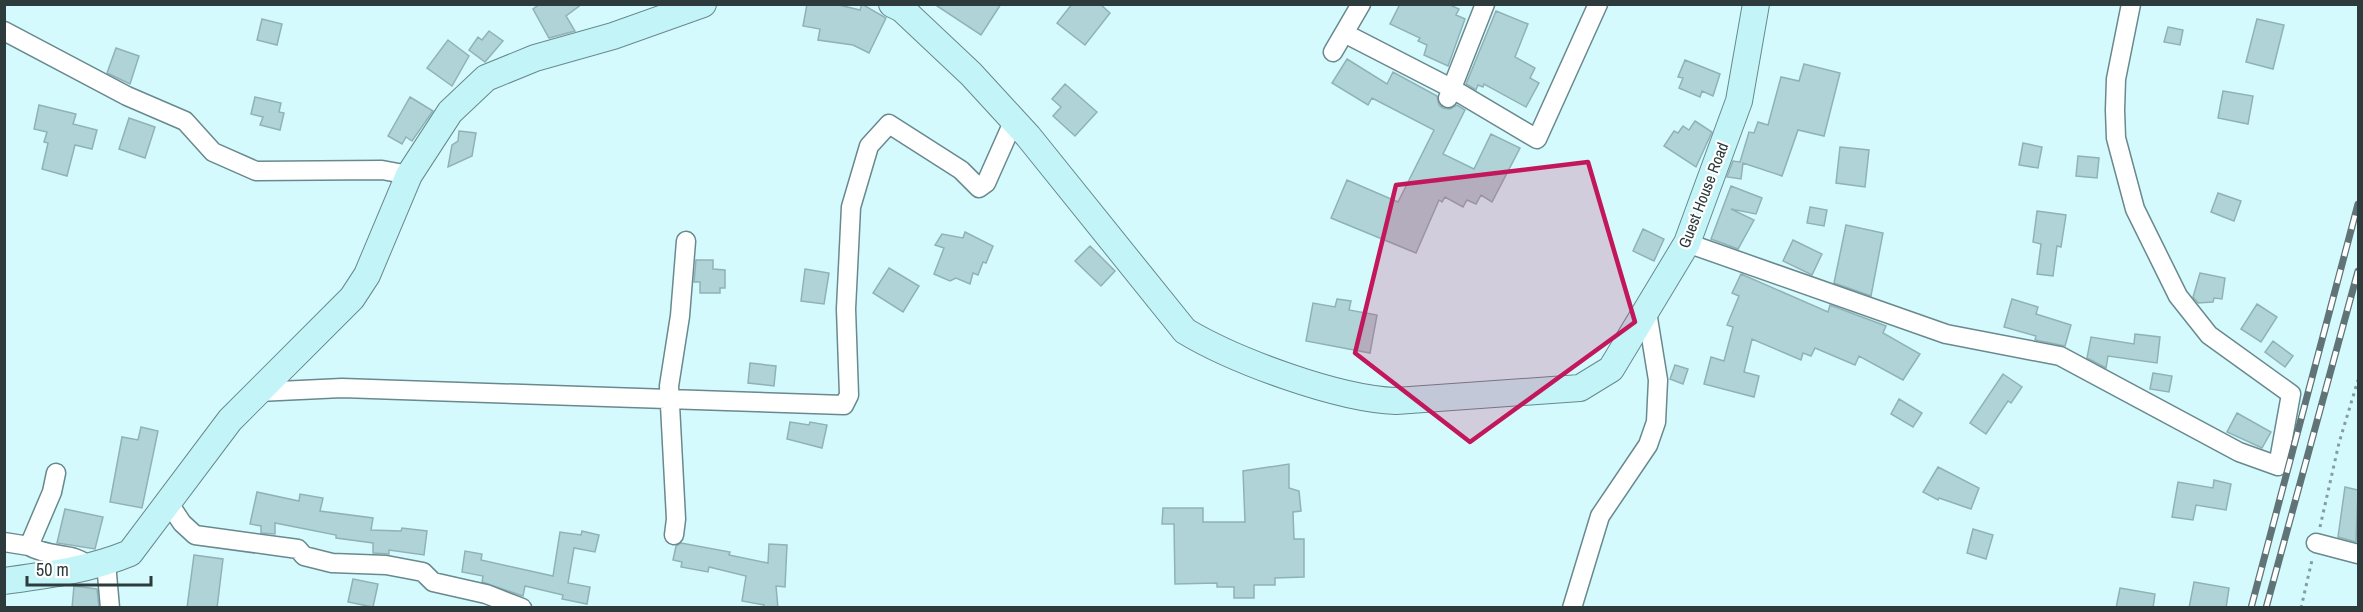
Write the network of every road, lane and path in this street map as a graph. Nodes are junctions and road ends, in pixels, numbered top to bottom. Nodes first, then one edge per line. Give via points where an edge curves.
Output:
1 (703, 4) edge
2 (892, 4) edge
3 (1360, 4) edge
4 (1485, 4) edge
5 (1598, 4) edge
6 (1756, 4) edge
7 (2131, 4) edge
8 (4, 31) edge
9 (1344, 33) junction
10 (1334, 52) dead end
11 (1449, 94) junction
12 (1014, 120) junction
13 (409, 175) junction
14 (686, 241) dead end
15 (1687, 243) junction
16 (1647, 312) junction
17 (2358, 380) edge
18 (258, 392) junction
19 (670, 399) junction
20 (56, 473) dead end
21 (168, 502) junction
22 (674, 535) dead end
23 (4, 542) edge
24 (2316, 543) junction
25 (29, 546) junction
26 (2358, 554) edge
27 (98, 565) junction
28 (4, 581) edge
29 (110, 608) edge
30 (522, 608) edge
31 (1572, 608) edge
32 (2301, 608) edge

1 - 13 main road via 486,78 450,112
2 - 12 main road via 936,41
3 - 9 street
4 - 11 street
5 - 11 street via 1537,140
6 - 15 main road, Guest House Road via 1739,101
7 - 15 street via 2116,79 2115,110 2116,138 2135,209 2178,296 2210,336 2291,394 2278,466 2239,452 2060,356 1946,334
8 - 13 street via 127,96 185,121 213,152 256,171 382,170
9 - 10 street
9 - 11 street
12 - 16 main road, Guest House Road via 1185,331 1214,349 1312,383 1371,400 1396,401 1580,388 1611,369
12 - 19 street via 986,183 979,188 961,170 889,124 869,146 851,207 846,309 849,395 844,405
13 - 18 main road via 367,275 352,298
14 - 19 street
15 - 16 main road, Guest House Road
16 - 31 street via 1658,380 1656,422 1648,445 1600,516
17 - 24 path
18 - 19 street via 342,388
18 - 21 main road via 230,420
19 - 22 street
20 - 25 street
21 - 27 main road via 130,553
21 - 30 street via 195,535 298,549 304,556 332,563 386,565 423,572 433,582 486,594
23 - 25 street
24 - 26 street
24 - 32 path
25 - 27 street via 44,555 81,558
27 - 28 main road
27 - 29 street

